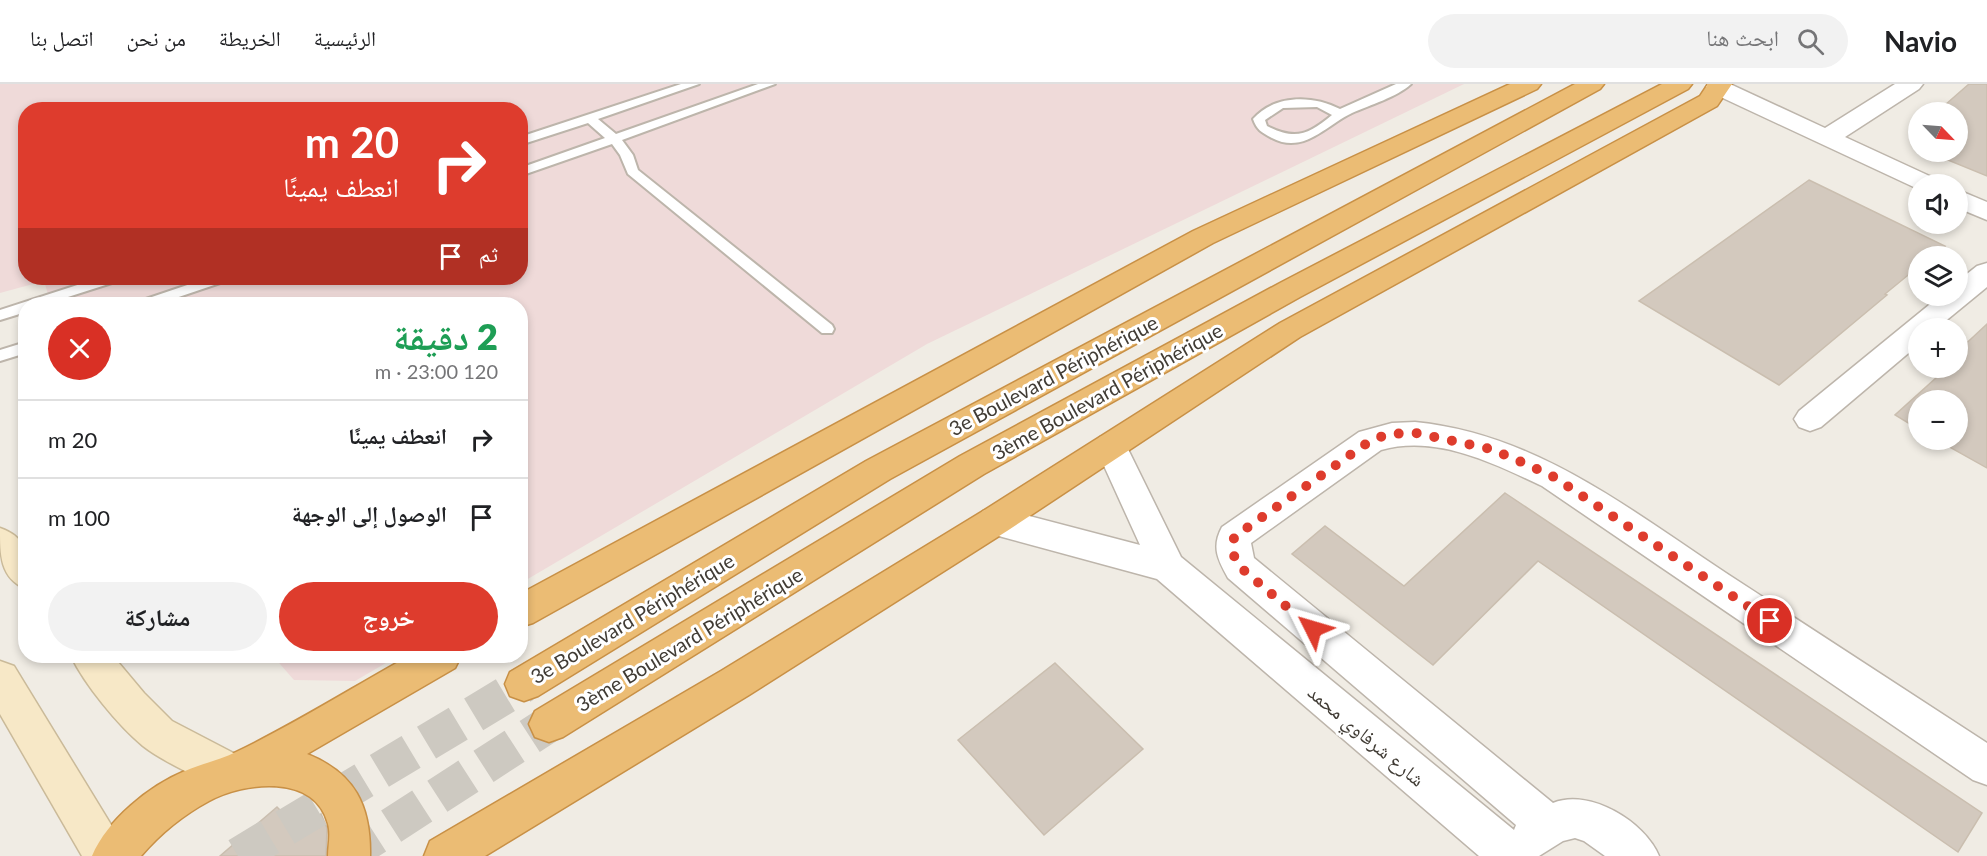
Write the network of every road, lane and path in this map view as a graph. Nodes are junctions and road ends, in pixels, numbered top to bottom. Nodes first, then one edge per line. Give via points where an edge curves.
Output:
1 (693, 84) edge
2 (769, 84) edge
3 (1405, 84) edge
4 (1529, 84) edge
5 (1592, 84) edge
6 (1680, 84) edge
7 (1911, 84) edge
8 (1719, 86) edge
9 (748, 87) edge
10 (1340, 114) junction
11 (590, 118) junction
12 (528, 138) edge
13 (1826, 138) junction
14 (614, 139) junction
15 (528, 169) edge
16 (1908, 175) edge
17 (1968, 203) edge
18 (1987, 212) edge
19 (1987, 272) edge
20 (91, 285) edge
21 (201, 285) edge
22 (54, 297) edge
23 (165, 297) edge
24 (18, 309) edge
25 (0, 315) edge
26 (1932, 318) edge
27 (827, 329) dead end
28 (1908, 338) edge
29 (18, 349) edge
30 (0, 356) edge
31 (1810, 419) dead end
32 (1111, 446) junction
33 (995, 521) junction
34 (0, 542) edge
35 (18, 564) edge
36 (1168, 567) junction
37 (528, 608) edge
38 (96, 663) edge
39 (429, 663) edge
40 (0, 678) edge
41 (524, 684) tunnel mouth
42 (549, 724) tunnel mouth
43 (1987, 766) edge
44 (237, 771) junction
45 (1547, 824) junction
46 (106, 856) edge
47 (112, 856) edge
48 (349, 856) edge
49 (445, 856) edge
50 (1511, 856) edge
51 (1638, 856) edge

1 - 11 lane
2 - 9 lane
3 - 10 lane
4 - 37 highway via 1203,237
5 - 41 highway, 3e Boulevard Périphérique via 878,470
6 - 42 highway, 3ème Boulevard Périphérique via 1290,290 972,465
7 - 13 street
8 - 13 street
8 - 32 highway via 1709,101 1290,330
9 - 14 lane
10 - 10 lane via 1322,129 1299,138 1281,138 1262,128 1259,118 1280,105 1318,103
11 - 12 lane
11 - 14 lane
13 - 16 street
14 - 15 lane
14 - 27 lane via 630,160 632,171
17 - 18 street
19 - 26 street
20 - 22 lane
21 - 23 lane
24 - 25 lane
28 - 31 street
29 - 30 lane
32 - 33 highway
32 - 36 street, شارع شرفاوي محمد
33 - 36 street, شارع شرفاوي محمد
33 - 49 highway via 735,683
34 - 35 main road
36 - 50 street, شارع شرفاوي محمد
38 - 44 main road via 158,734
39 - 44 highway
40 - 46 main road
43 - 45 street via 1554,477 1491,449 1416,433 1388,434 1370,441 1234,537 1233,554 1241,568
44 - 47 highway via 196,786 163,806 134,830
44 - 48 highway via 284,766 316,776 339,796 350,826
45 - 50 street
45 - 51 street via 1568,816 1589,821

